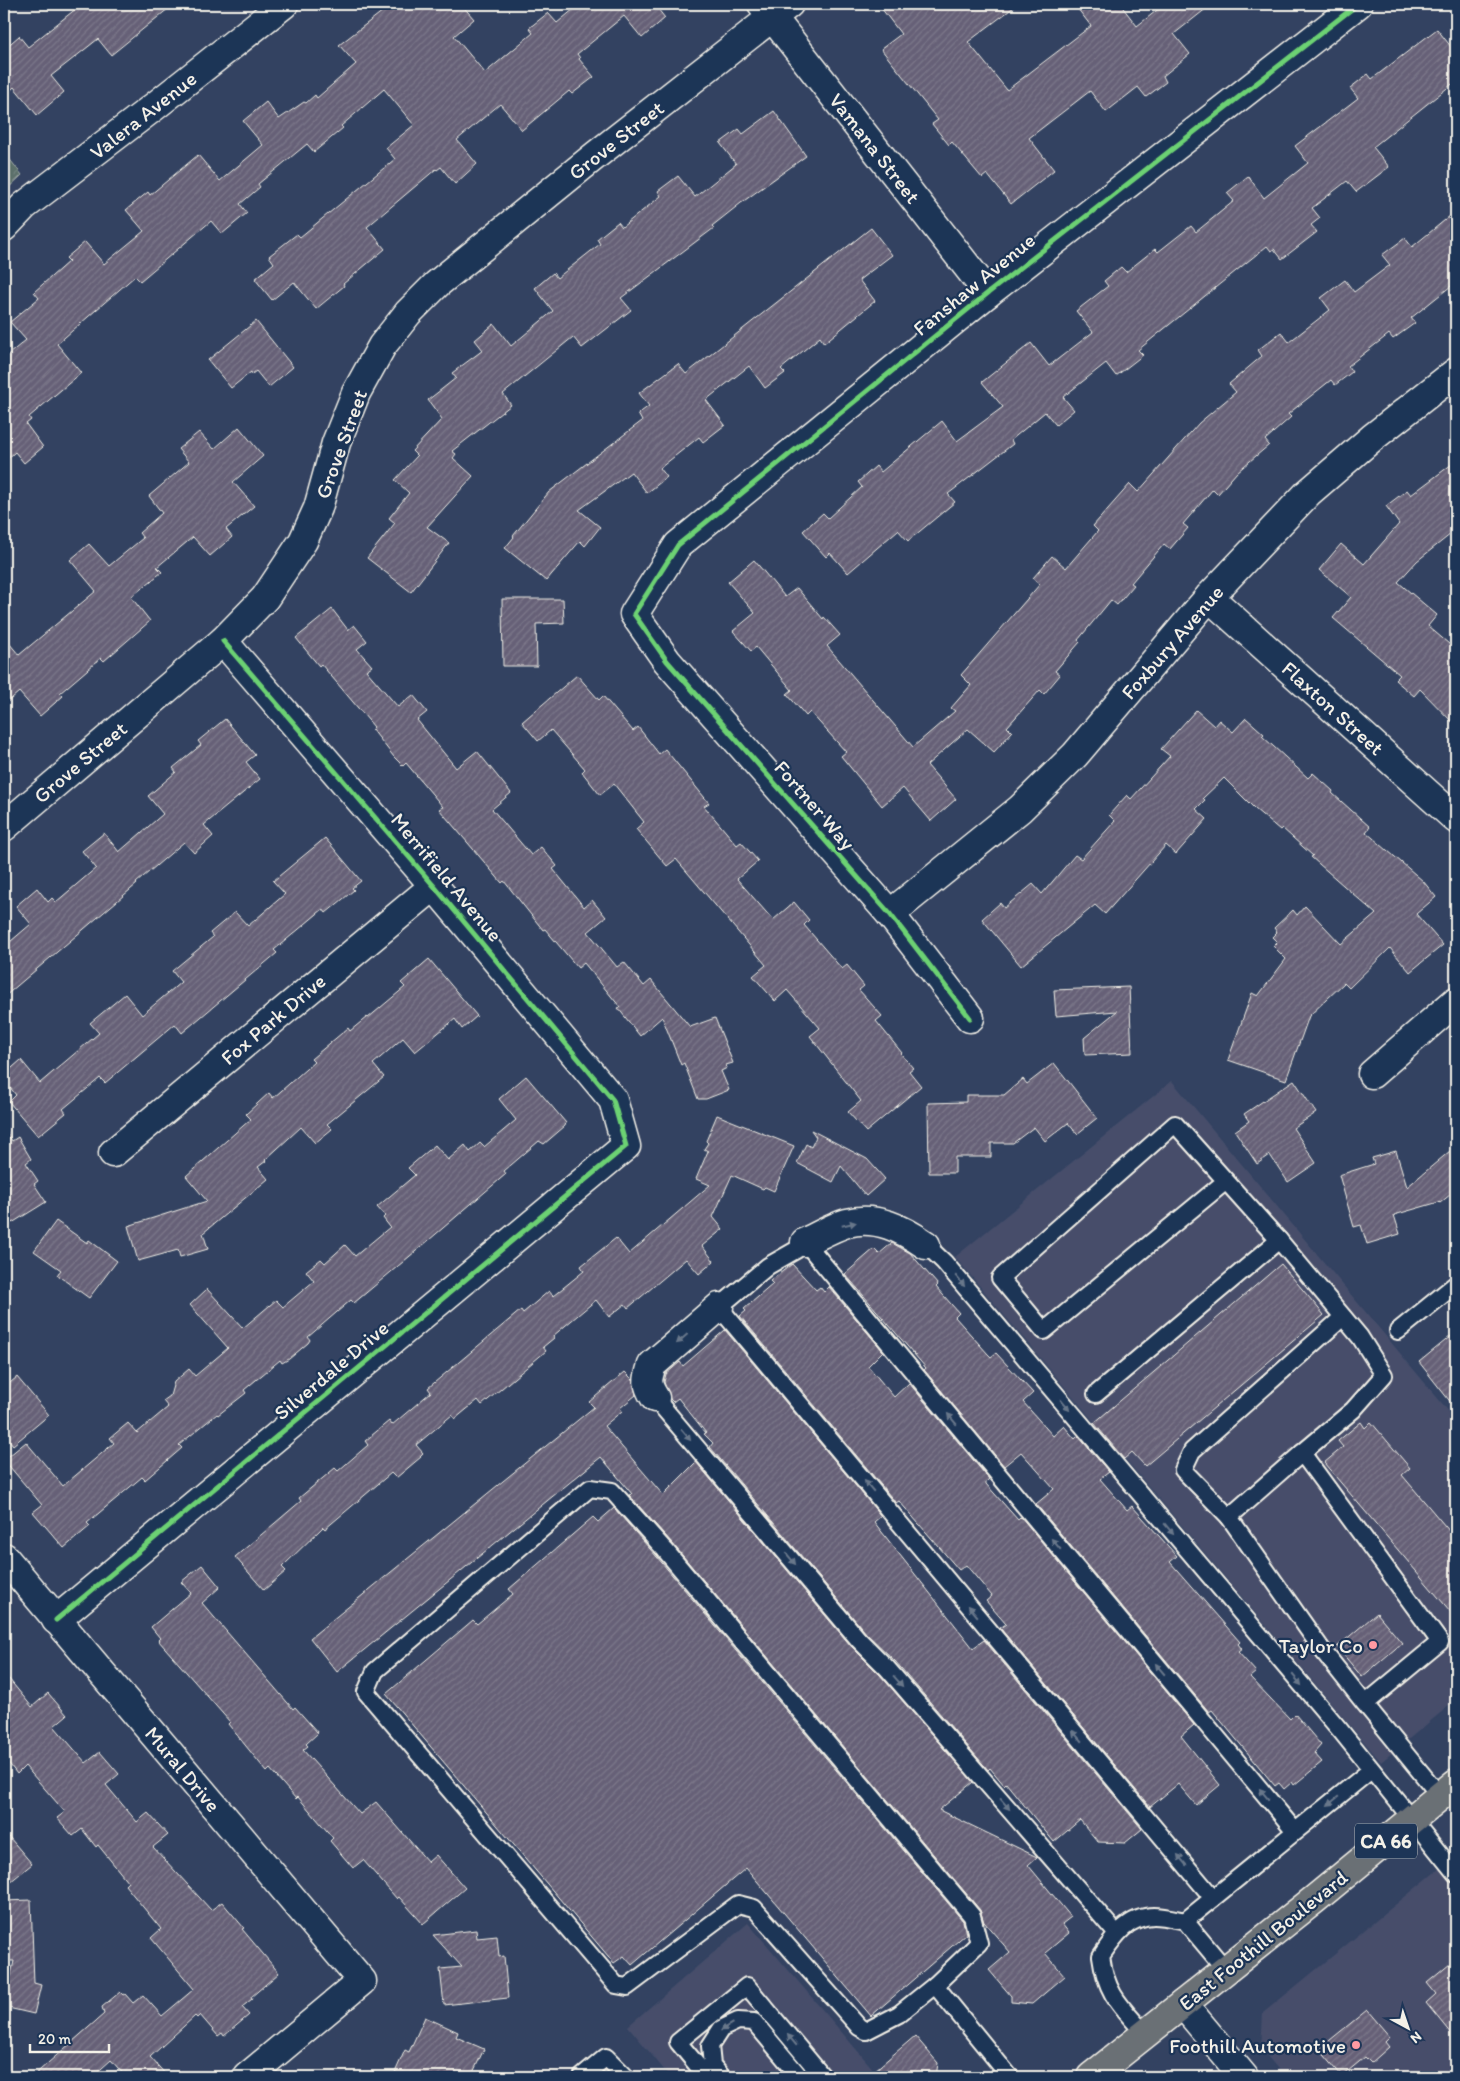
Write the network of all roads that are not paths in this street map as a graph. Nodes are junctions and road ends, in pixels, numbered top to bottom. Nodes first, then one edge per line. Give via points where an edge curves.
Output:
1 (284, 4) edge
2 (1358, 4) edge
3 (775, 8) edge
4 (4, 227) edge
5 (988, 293) junction
6 (1456, 372) edge
7 (1209, 597) junction
8 (634, 614) joint
9 (223, 641) junction
10 (1456, 819) edge
11 (4, 826) edge
12 (434, 886) junction
13 (890, 914) junction
14 (1456, 1001) edge
15 (970, 1018) dead end
16 (1372, 1074) dead end
17 (626, 1146) joint
18 (113, 1153) dead end
19 (1226, 1181) junction
20 (1279, 1240) junction
21 (804, 1242) junction
22 (926, 1245) joint
23 (1456, 1284) edge
24 (719, 1307) junction
25 (1343, 1317) junction
26 (1398, 1331) dead end
27 (1096, 1394) dead end
28 (655, 1398) joint
29 (1302, 1453) junction
30 (1229, 1517) junction
31 (4, 1557) edge
32 (56, 1620) junction
33 (1365, 1704) junction
34 (1371, 1770) junction
35 (1448, 1790) edge
36 (1412, 1819) junction
37 (1295, 1831) junction
38 (1456, 1874) edge
39 (1213, 1898) junction
40 (1185, 1921) junction
41 (1116, 1933) junction
42 (1226, 1970) junction
43 (935, 1986) junction
44 (1183, 2004) junction
45 (1145, 2034) junction
46 (247, 2077) edge
47 (582, 2077) edge
48 (626, 2077) edge
49 (707, 2077) edge
50 (722, 2077) edge
51 (800, 2077) edge
52 (823, 2077) edge
53 (1010, 2077) edge
54 (1091, 2077) edge
55 (1244, 2077) edge

1 - 4 street, Valera Avenue via 24,206
2 - 5 street, Fanshaw Avenue
3 - 5 street, Vamana Street
3 - 9 street, Grove Street via 445,278 408,313 382,346 356,393 336,444 318,508 303,541 265,598
5 - 8 street, Fanshaw Avenue via 678,545
6 - 7 street, Foxbury Avenue via 1308,493
7 - 10 street, Flaxton Street
7 - 13 street, Foxbury Avenue via 1075,755 1020,809
8 - 13 street, Fortner Way via 667,661
9 - 11 street, Grove Street
9 - 12 street, Merrifield Avenue
12 - 17 street, Merrifield Avenue via 613,1100
12 - 18 street, Fox Park Drive
13 - 15 street, Fortner Way
14 - 16 street
17 - 32 street, Silverdale Drive
19 - 19 lane via 1175,1124 1000,1278 1044,1331
19 - 20 lane
20 - 25 lane
20 - 27 lane
21 -> 22 street via 847,1223 872,1221 892,1225
21 - 24 lane via 768,1266
37 -> 21 lane
22 -> 34 lane via 944,1262
23 - 26 lane
24 -> 28 street via 652,1365 648,1386
39 -> 24 lane
25 - 29 lane via 1384,1375 1353,1410
25 - 30 lane via 1192,1451 1183,1470
28 -> 41 lane via 858,1640 887,1668
29 - 30 lane
29 - 33 lane via 1440,1642
30 - 33 lane via 1323,1652
31 - 32 street, Mural Drive
32 - 46 street, Mural Drive via 362,1981
33 - 35 lane
34 - 36 lane
34 -> 37 lane
35 - 36 main road, East Foothill Boulevard / CA 66
36 - 38 lane
36 - 42 main road, East Foothill Boulevard / CA 66
37 - 39 lane
39 - 40 lane
40 - 41 lane via 1153,1916 1133,1920
40 - 42 lane
41 - 45 lane via 1101,1956 1104,1976 1113,1997
42 - 44 main road, East Foothill Boulevard / CA 66
43 - 43 lane via 979,1943 972,1916 690,1579 612,1491 590,1488 375,1671 366,1692 616,1985 627,1987 738,1904 754,1908 858,2027 866,2031 899,2014
43 - 53 lane
44 - 45 main road, East Foothill Boulevard / CA 66
44 - 55 street
45 - 54 main road, East Foothill Boulevard / CA 66
47 - 48 lane via 606,2057
52 -> 49 lane via 747,1986 678,2042
51 -> 50 lane via 754,2022 738,2021 721,2029 710,2046 712,2065

